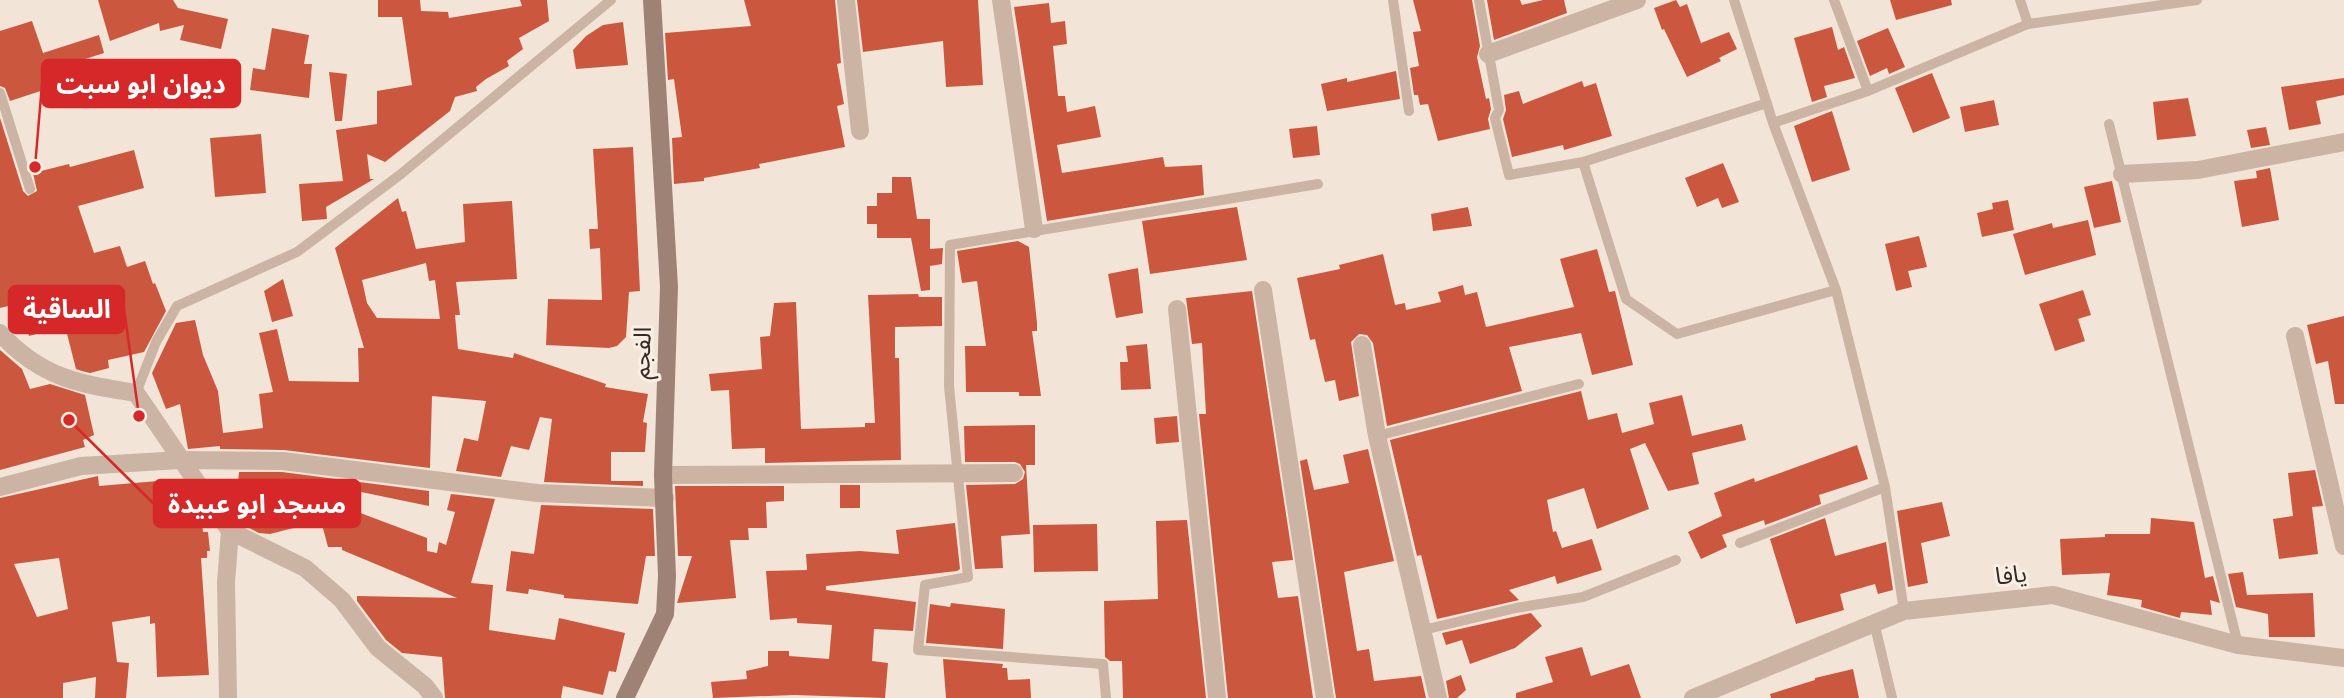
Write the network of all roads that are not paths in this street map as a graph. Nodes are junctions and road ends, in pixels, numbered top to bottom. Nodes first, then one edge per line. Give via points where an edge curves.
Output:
1 (611, 0) edge
2 (652, 0) edge
3 (846, 0) edge
4 (1001, 0) edge
5 (1393, 0) edge
6 (1479, 0) edge
7 (1637, 0) edge
8 (1734, 0) edge
9 (1834, 0) edge
10 (2020, 0) edge
11 (2197, 0) edge
12 (2028, 24) junction
13 (1488, 54) junction
14 (1868, 91) junction
15 (0, 93) edge
16 (1767, 103) junction
17 (1409, 111) dead end
18 (1773, 123) junction
19 (2109, 124) dead end
20 (860, 131) dead end
21 (2344, 142) edge
22 (1583, 162) junction
23 (2122, 174) junction
24 (1318, 184) dead end
25 (30, 189) dead end
26 (1034, 229) junction
27 (1263, 290) dead end
28 (1836, 290) junction
29 (1177, 309) dead end
30 (2295, 336) dead end
31 (3, 341) edge
32 (1362, 345) dead end
33 (1579, 384) dead end
34 (136, 393) junction
35 (1377, 436) junction
36 (180, 460) junction
37 (959, 473) junction
38 (1014, 473) dead end
39 (663, 475) junction
40 (0, 487) edge
41 (1885, 487) junction
42 (665, 498) junction
43 (230, 531) junction
44 (1740, 543) dead end
45 (2344, 546) edge
46 (1676, 560) dead end
47 (1904, 611) junction
48 (1874, 622) junction
49 (1423, 630) junction
50 (2238, 645) junction
51 (2344, 657) edge
52 (228, 698) edge
53 (433, 698) edge
54 (625, 698) edge
55 (1106, 698) edge
56 (1217, 698) edge
57 (1325, 698) edge
58 (1438, 698) edge
59 (1693, 698) edge
60 (1892, 698) edge

1 - 34 lane via 401,174 297,252 177,306 156,342
2 - 39 main road, الفجم via 668,287
3 - 20 street
4 - 26 street
5 - 17 lane
6 - 13 lane
7 - 13 street
8 - 16 lane
9 - 14 lane
10 - 12 lane
11 - 12 lane
12 - 14 lane
13 - 22 lane via 1499,110 1495,118 1509,175
14 - 18 lane
15 - 25 lane
16 - 18 lane
16 - 22 lane
18 - 28 lane
19 - 23 lane
21 - 23 street via 2198,170
22 - 28 lane via 1626,299 1678,334
23 - 50 lane
24 - 26 lane
26 - 37 lane via 950,245 949,386
27 - 57 street
28 - 41 lane
29 - 56 street
30 - 45 street
31 - 34 street via 57,376
32 - 35 street
33 - 35 lane
34 - 36 street
35 - 49 street
36 - 40 street via 81,466
36 - 42 street via 283,461 537,493
36 - 43 street
37 - 38 street
37 - 39 street
37 - 55 lane via 968,577 925,585 918,650 1103,664
39 - 42 main road, الفجم
41 - 44 lane
41 - 47 lane
42 - 54 main road, الفجم via 665,614
43 - 52 street
43 - 53 street via 305,568 342,600 378,648
46 - 49 lane via 1583,597
47 - 48 street, يافا
47 - 50 street, يافا via 2053,595
48 - 59 street, يافا
48 - 60 lane
49 - 58 street
50 - 51 street, يافا

